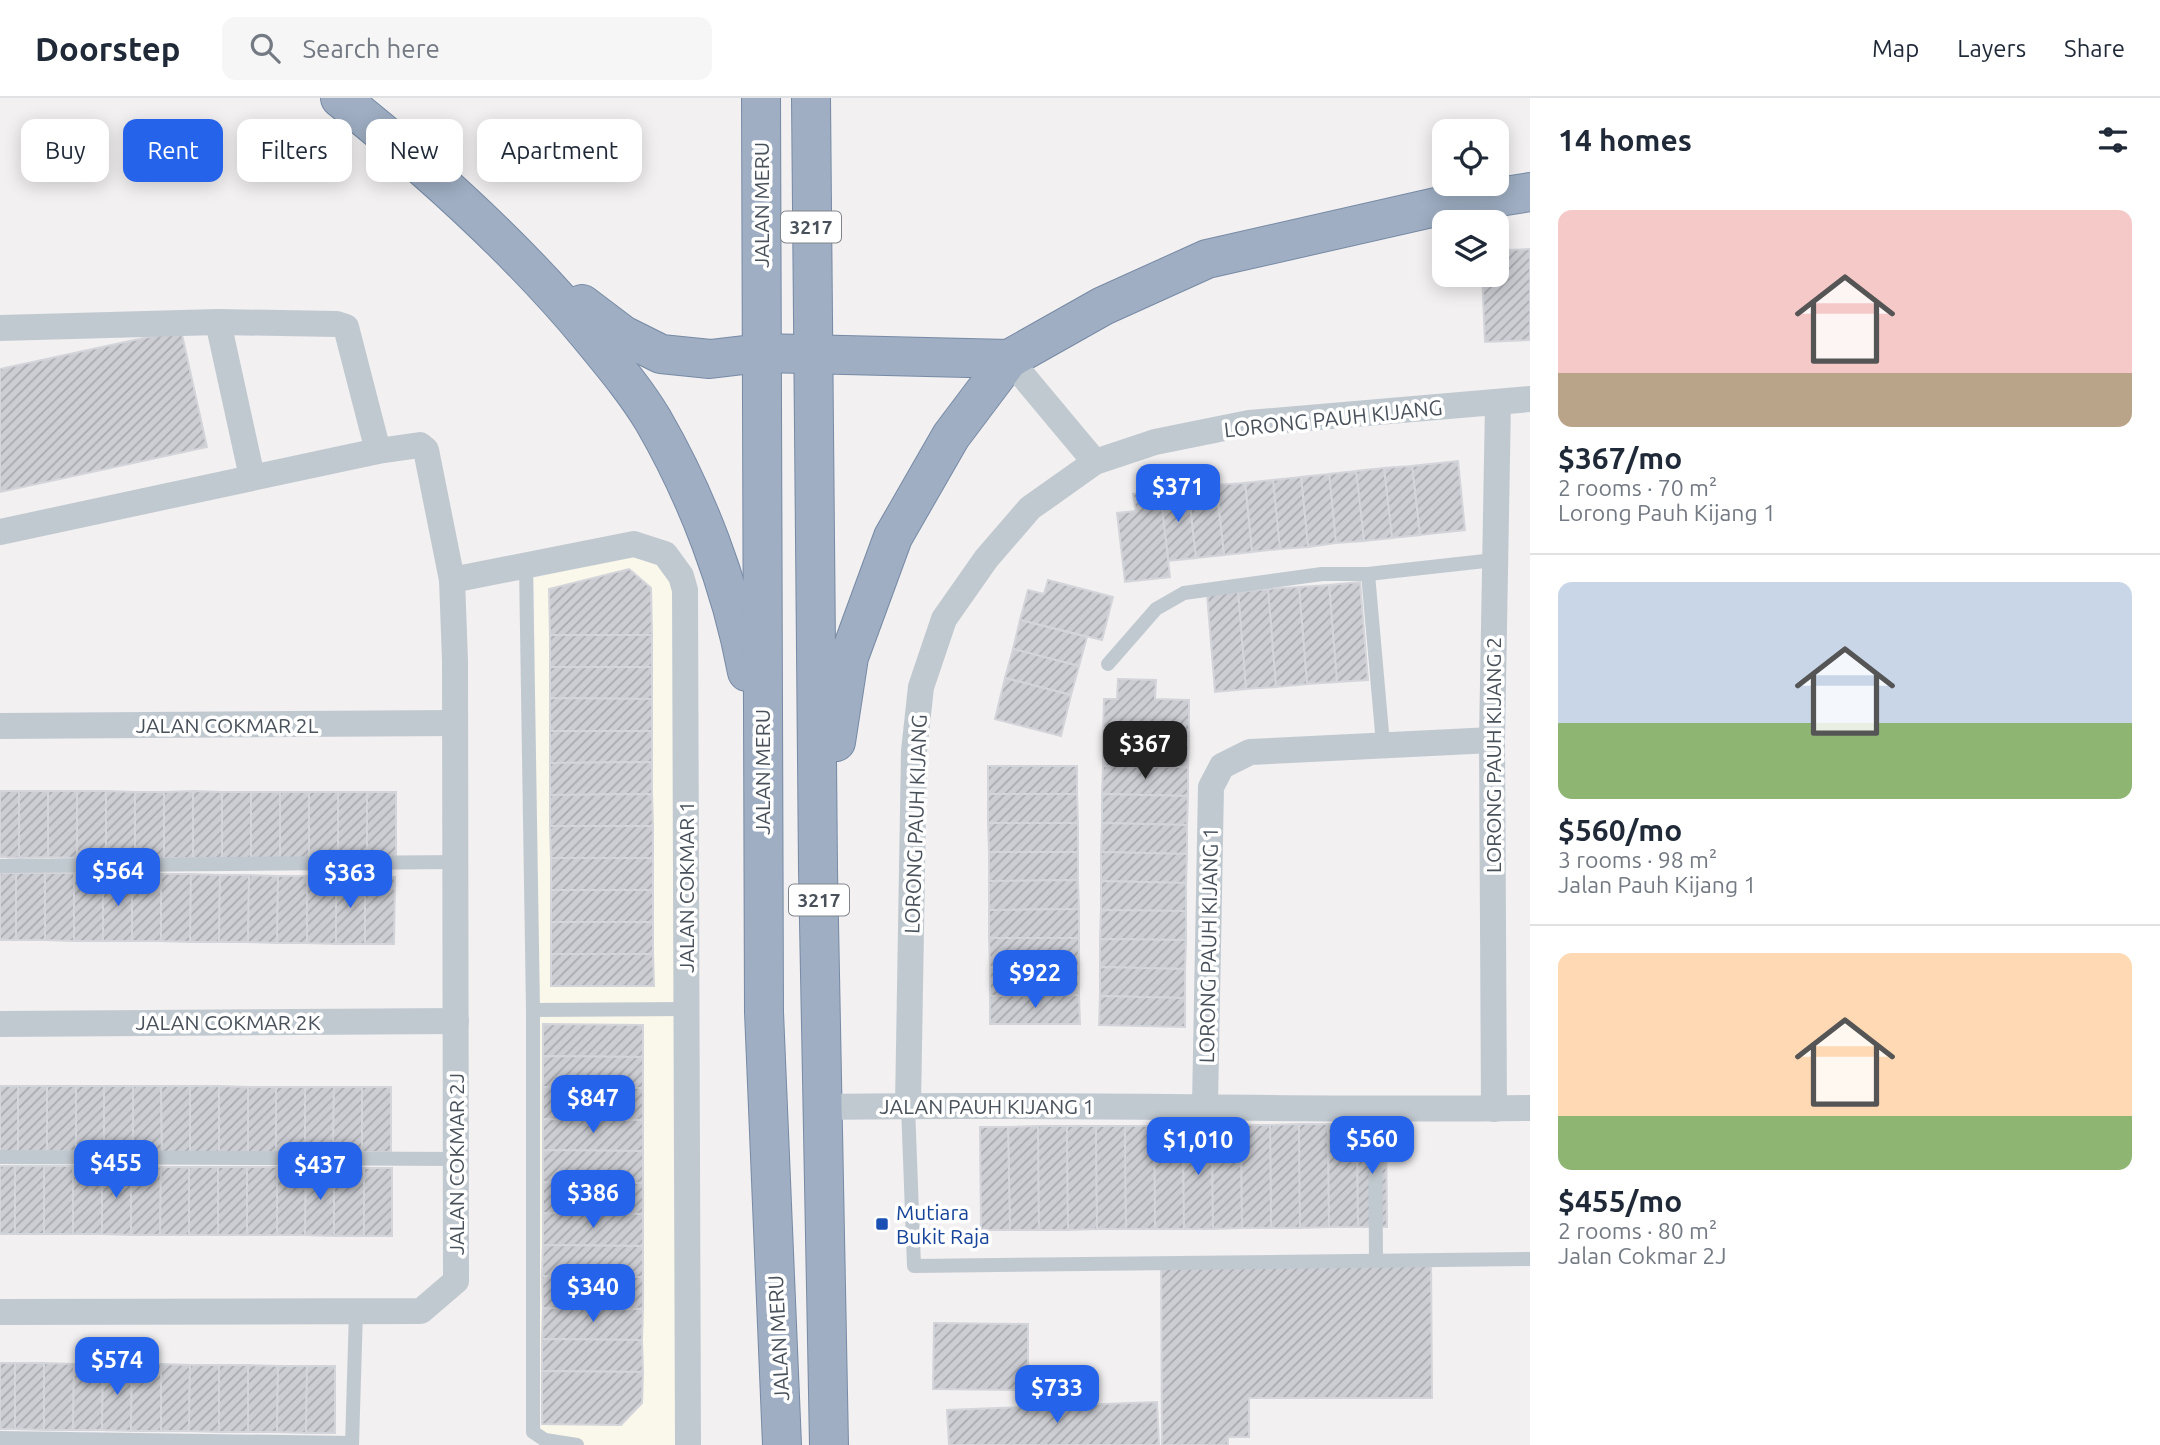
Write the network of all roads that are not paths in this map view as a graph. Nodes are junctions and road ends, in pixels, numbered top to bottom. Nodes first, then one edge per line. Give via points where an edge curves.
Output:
1 (340, 98) edge
2 (761, 98) edge
3 (811, 98) edge
4 (1530, 192) edge
5 (484, 222) junction
6 (218, 322) junction
7 (0, 328) edge
8 (761, 353) junction
9 (814, 355) junction
10 (1009, 359) junction
11 (1530, 399) edge
12 (1498, 402) junction
13 (378, 451) junction
14 (1095, 462) junction
15 (252, 477) junction
16 (0, 532) edge
17 (1494, 560) junction
18 (526, 566) junction
19 (1368, 574) junction
20 (452, 580) junction
21 (1108, 664) dead end
22 (455, 723) junction
23 (0, 726) edge
24 (1492, 740) junction
25 (1383, 744) junction
26 (762, 750) junction
27 (455, 862) junction
28 (0, 866) edge
29 (818, 869) junction
30 (686, 1009) junction
31 (533, 1010) junction
32 (456, 1021) junction
33 (0, 1024) edge
34 (908, 1105) junction
35 (1205, 1105) junction
36 (821, 1107) junction
37 (1530, 1108) edge
38 (1494, 1109) junction
39 (1375, 1111) junction
40 (0, 1157) edge
41 (456, 1159) junction
42 (1530, 1259) edge
43 (1376, 1260) junction
44 (356, 1311) junction
45 (0, 1312) edge
46 (0, 1438) edge
47 (352, 1444) edge
48 (577, 1445) edge
49 (688, 1445) edge
50 (782, 1445) edge
51 (829, 1445) edge

1 - 5 highway
2 - 8 highway, JALAN MERU / 3217
3 - 9 highway, 3217
4 - 10 highway via 1436,207 1207,259 1103,306
5 - 8 highway via 623,335 662,354 709,359
5 - 26 highway via 562,303 652,419 715,555 743,651
6 - 7 street
6 - 13 street via 345,327
6 - 15 street
8 - 9 highway
8 - 26 highway, JALAN MERU / 3217
9 - 10 highway
9 - 29 highway, 3217
10 - 14 street
10 - 29 highway via 951,436 893,537 849,657
11 - 12 street, LORONG PAUH KIJANG
12 - 14 street, LORONG PAUH KIJANG via 1249,423 1155,442
12 - 17 street, LORONG PAUH KIJANG 2
13 - 15 street
13 - 20 street, JALAN COKMAR 2J via 420,445 426,450
14 - 34 street, LORONG PAUH KIJANG via 1030,508 986,559 944,619 921,687 914,751
15 - 16 street
17 - 19 lane
17 - 24 street, LORONG PAUH KIJANG 2
18 - 20 street, JALAN COKMAR 1
18 - 30 street, JALAN COKMAR 1 via 634,544 665,554 681,576 686,604
18 - 31 lane
19 - 21 lane via 1322,575 1184,593 1156,609
19 - 25 lane
20 - 22 street, JALAN COKMAR 2J
22 - 23 street, JALAN COKMAR 2L
22 - 27 street, JALAN COKMAR 2J
24 - 25 street, LORONG PAUH KIJANG 1
24 - 38 street, LORONG PAUH KIJANG 2
25 - 35 street, LORONG PAUH KIJANG 1 via 1250,752 1222,766 1210,787
26 - 50 highway, JALAN MERU / 3217 via 764,1012
27 - 28 lane
27 - 32 street, JALAN COKMAR 2J
29 - 36 highway, 3217
30 - 31 lane
30 - 49 street, JALAN COKMAR 1
31 - 48 lane via 533,1432 545,1440
32 - 33 street, JALAN COKMAR 2K
32 - 41 street, JALAN COKMAR 2J
34 - 35 street, JALAN PAUH KIJANG 1
34 - 36 street, JALAN PAUH KIJANG 1
34 - 43 lane via 914,1266
35 - 39 street, JALAN PAUH KIJANG 1
36 - 51 highway, 3217
37 - 38 street, JALAN PAUH KIJANG 1
38 - 39 street, JALAN PAUH KIJANG 1
39 - 43 lane
40 - 41 lane
41 - 44 street, JALAN COKMAR 2J via 456,1281 421,1311
42 - 43 lane
44 - 45 street, JALAN COKMAR 2J
44 - 47 lane
46 - 47 lane

